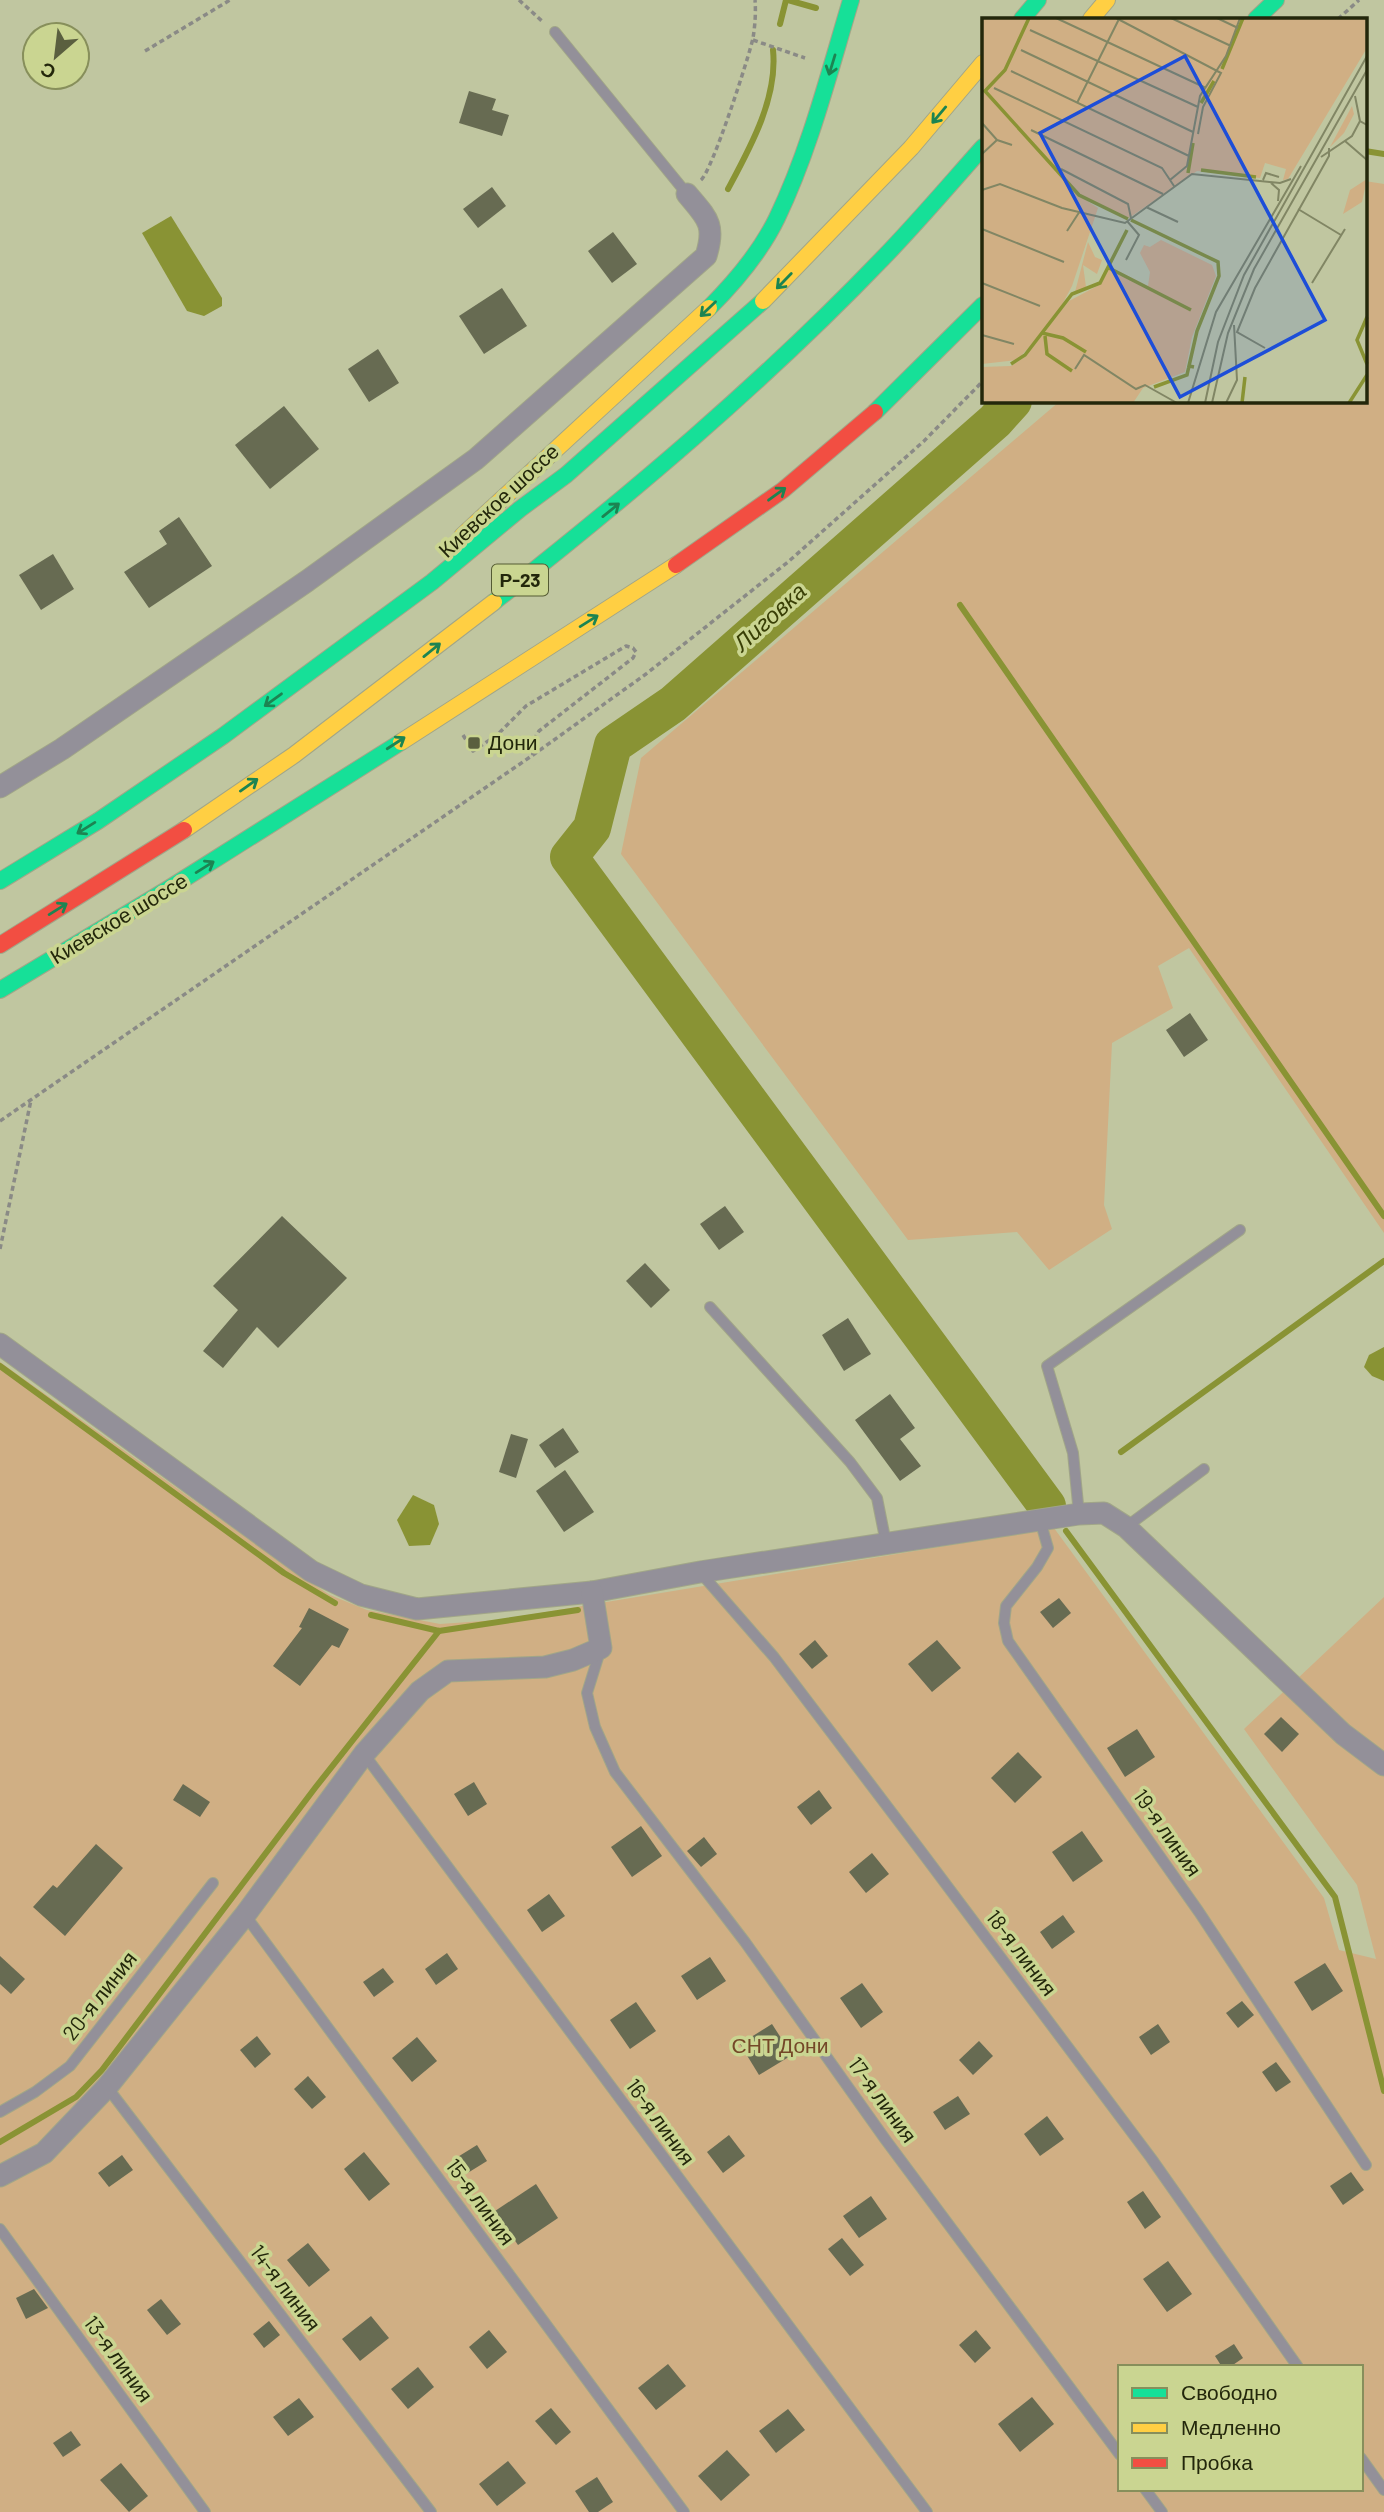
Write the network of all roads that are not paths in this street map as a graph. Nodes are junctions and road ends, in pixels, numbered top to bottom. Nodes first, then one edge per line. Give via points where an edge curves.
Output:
1 (852, 0) edge
2 (1038, 0) edge
3 (1107, 0) edge
4 (1263, 0) edge
5 (1276, 0) edge
6 (1023, 18) edge
7 (1092, 18) edge
8 (1249, 18) edge
9 (1257, 18) edge
10 (555, 32) road end
11 (982, 64) edge
12 (982, 148) edge
13 (687, 194) joint
14 (982, 306) edge
15 (329, 660) junction
16 (0, 787) edge
17 (0, 881) edge
18 (0, 945) edge
19 (0, 990) edge
20 (1240, 1230) dead end
21 (710, 1307) dead end
22 (0, 1344) edge
23 (1205, 1469) dead end
24 (1079, 1514) junction
25 (1040, 1520) junction
26 (1126, 1527) junction
27 (886, 1543) junction
28 (701, 1572) junction
29 (592, 1592) junction
30 (601, 1648) junction
31 (364, 1754) junction
32 (1384, 1765) edge
33 (213, 1883) dead end
34 (245, 1915) junction
35 (107, 2087) junction
36 (0, 2112) edge
37 (1366, 2165) dead end
38 (0, 2176) edge
39 (0, 2229) edge
40 (1296, 2365) edge
41 (1118, 2452) edge
42 (1363, 2461) edge
43 (1384, 2490) edge
44 (1146, 2491) edge
45 (205, 2512) edge
46 (431, 2512) edge
47 (684, 2512) edge
48 (927, 2512) edge
49 (1162, 2512) edge

1 -> 15 main road, Киевское шоссе / Р-23 via 795,174 776,220 749,262 669,347
2 - 6 main road
3 - 7 main road
4 - 8 main road
5 - 9 main road
10 - 13 lane
11 -> 15 main road, Р-23 via 911,148 778,288 565,475
18 -> 12 main road, Р-23 via 166,842 294,755 609,512 799,340 883,258
13 - 16 street via 708,219 712,236 706,256 527,415 476,459 358,545
19 -> 14 main road, Киевское шоссе via 225,855 665,573 783,491 865,422
15 -> 17 main road, Киевское шоссе / Р-23 via 98,821
20 - 24 lane via 1047,1366 1073,1453
21 - 27 lane via 877,1498
22 - 29 street via 311,1571 361,1595 417,1609
23 - 26 lane
24 - 25 street
24 - 26 street via 1104,1513
25 - 27 street
25 - 37 lane, 19-я линия via 1048,1548 1006,1606 1008,1641 1199,1912
26 - 32 street via 1343,1734
27 - 28 street
28 - 29 street
28 - 40 lane, 18-я линия via 774,1657 1151,2158
29 - 30 street
30 - 31 street via 545,1667 448,1671 420,1691
30 - 41 lane, 17-я линия via 587,1693 595,1727 615,1772
31 - 34 street
31 - 48 lane, 16-я линия
33 - 36 lane, 20-я линия via 70,2066
34 - 35 street
34 - 47 lane, 15-я линия
35 - 38 street via 44,2154
35 - 46 lane, 14-я линия
39 - 45 lane, 13-я линия
42 - 43 lane
44 - 49 lane

